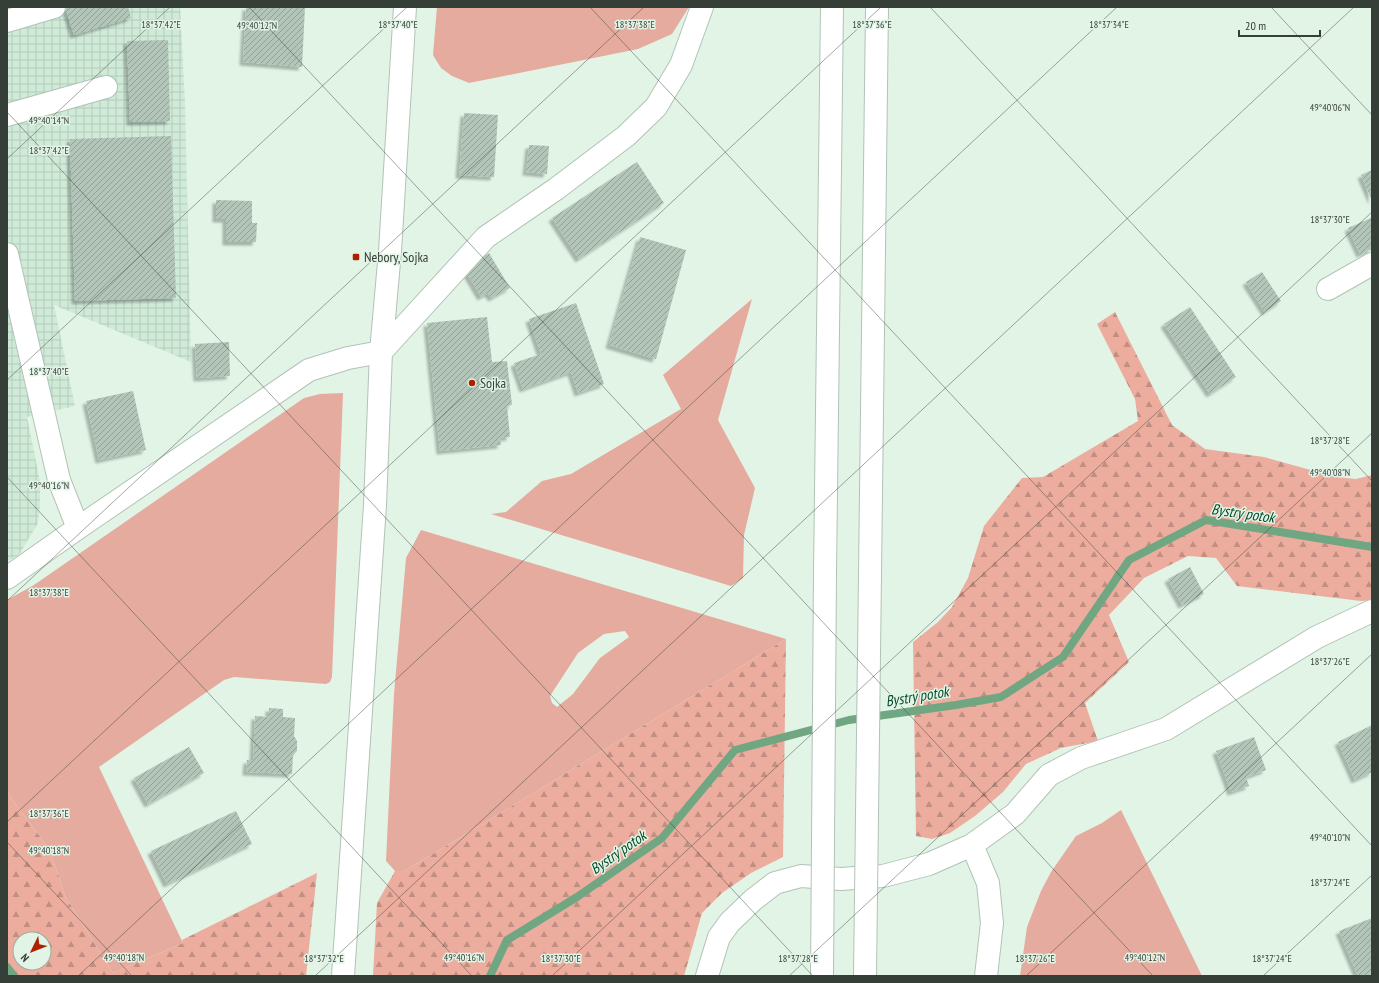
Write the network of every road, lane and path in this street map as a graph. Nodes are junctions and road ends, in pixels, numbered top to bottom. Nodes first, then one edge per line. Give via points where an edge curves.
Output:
1 (54, 7) edge
2 (405, 7) edge
3 (702, 7) edge
4 (832, 7) edge
5 (877, 7) edge
6 (7, 21) edge
7 (106, 87) dead end
8 (7, 115) edge
9 (7, 254) edge
10 (1372, 264) edge
11 (1328, 289) dead end
12 (382, 352) junction
13 (78, 528) junction
14 (7, 578) edge
15 (1372, 611) edge
16 (972, 845) junction
17 (343, 976) edge
18 (707, 976) edge
19 (822, 976) edge
20 (865, 976) edge
21 (986, 976) edge

1 - 6 main road
2 - 12 main road
3 - 12 main road via 681,65 656,107 626,136 556,189 486,237
4 - 19 main road, bridge
5 - 20 main road, bridge
7 - 8 main road
9 - 13 main road via 59,480
10 - 11 main road
12 - 13 main road via 348,358 309,370
12 - 17 main road via 375,505
13 - 14 main road
15 - 16 main road via 1317,637 1166,730 1080,758 1049,775 1015,814
16 - 18 main road via 930,864 883,876 841,879 802,876 775,883 730,922 719,937
16 - 21 main road via 988,883 992,923

